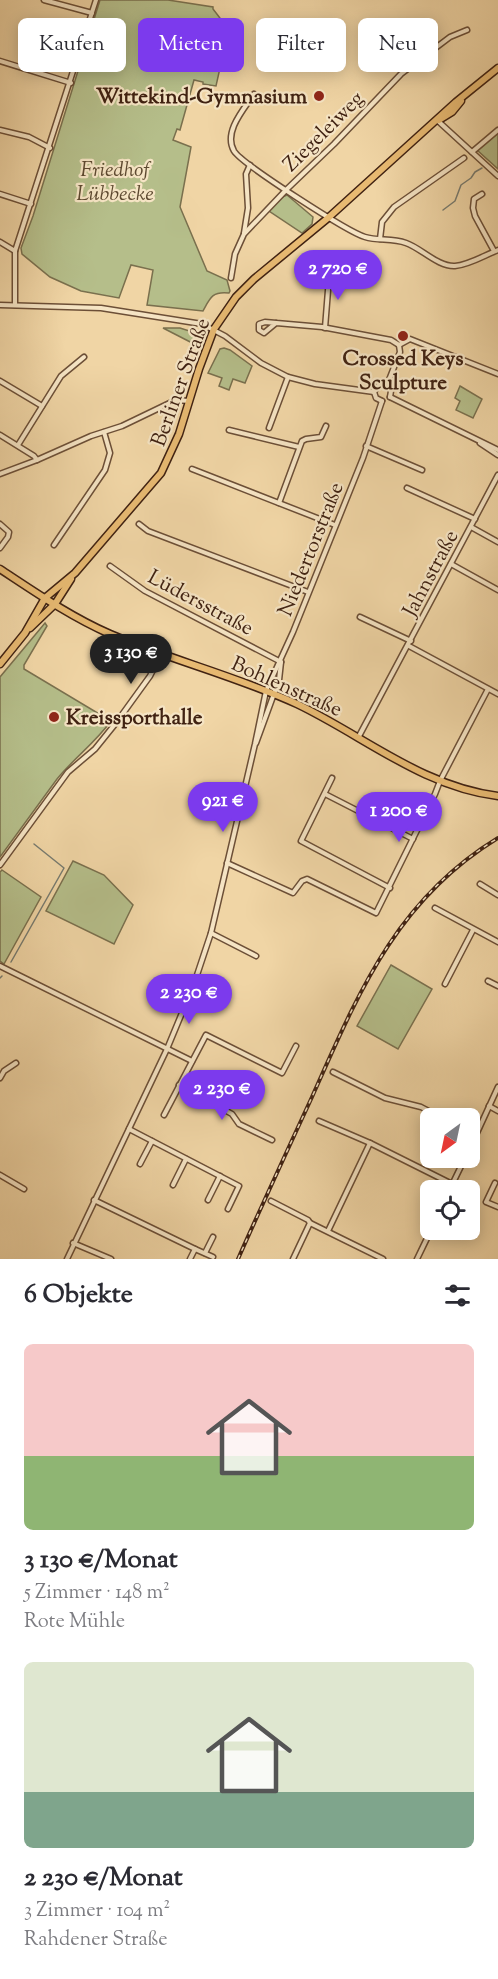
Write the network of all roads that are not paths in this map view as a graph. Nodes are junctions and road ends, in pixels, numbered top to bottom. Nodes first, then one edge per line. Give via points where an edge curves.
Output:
1 (44, 0) edge
2 (96, 0) edge
3 (92, 14) junction
4 (467, 30) dead end
5 (0, 61) edge
6 (498, 68) edge
7 (71, 83) junction
8 (254, 94) dead end
9 (438, 121) junction
10 (0, 130) edge
11 (498, 130) edge
12 (50, 148) junction
13 (472, 152) junction
14 (464, 158) dead end
15 (250, 165) junction
16 (498, 176) edge
17 (287, 189) junction
18 (0, 194) edge
19 (482, 194) dead end
20 (31, 204) junction
21 (328, 218) junction
22 (244, 234) junction
23 (380, 239) junction
24 (0, 242) edge
25 (15, 251) junction
26 (496, 251) edge
27 (337, 268) dead end
28 (231, 278) dead end
29 (0, 305) edge
30 (15, 305) junction
31 (276, 323) dead end
32 (325, 328) junction
33 (214, 329) junction
34 (399, 345) junction
35 (84, 357) dead end
36 (498, 374) edge
37 (288, 377) junction
38 (0, 381) edge
39 (387, 385) junction
40 (374, 392) junction
41 (390, 397) junction
42 (382, 401) junction
43 (190, 402) junction
44 (42, 406) junction
45 (326, 426) dead end
46 (269, 428) dead end
47 (230, 430) dead end
48 (104, 432) junction
49 (0, 435) edge
50 (472, 438) junction
51 (18, 445) junction
52 (366, 446) junction
53 (299, 447) junction
54 (498, 450) edge
55 (498, 455) edge
56 (37, 460) junction
57 (192, 470) dead end
58 (422, 470) dead end
59 (0, 474) edge
60 (498, 475) edge
61 (408, 488) dead end
62 (279, 503) junction
63 (475, 519) junction
64 (0, 524) edge
65 (139, 524) dead end
66 (335, 525) junction
67 (471, 527) junction
68 (498, 542) edge
69 (54, 545) dead end
70 (0, 548) edge
71 (451, 564) junction
72 (110, 566) dead end
73 (0, 569) edge
74 (75, 573) junction
75 (498, 590) edge
76 (308, 592) junction
77 (45, 598) junction
78 (55, 604) junction
79 (360, 617) dead end
80 (25, 633) junction
81 (411, 641) junction
82 (408, 646) junction
83 (161, 654) junction
84 (281, 662) junction
85 (0, 664) edge
86 (488, 688) junction
87 (266, 691) junction
88 (274, 694) junction
89 (498, 694) edge
90 (358, 738) junction
91 (255, 744) junction
92 (332, 778) dead end
93 (440, 781) junction
94 (325, 794) junction
95 (498, 796) edge
96 (413, 839) junction
97 (227, 863) junction
98 (0, 865) edge
99 (480, 884) dead end
100 (390, 888) junction
101 (498, 895) edge
102 (435, 908) dead end
103 (473, 930) junction
104 (211, 933) junction
105 (498, 942) edge
106 (256, 956) dead end
107 (0, 966) edge
108 (488, 981) dead end
109 (445, 984) dead end
110 (498, 986) edge
111 (296, 1046) dead end
112 (167, 1049) junction
113 (192, 1061) junction
114 (16, 1063) dead end
115 (333, 1072) dead end
116 (0, 1078) edge
117 (179, 1085) junction
118 (498, 1087) edge
119 (489, 1107) junction
120 (423, 1108) edge
121 (498, 1111) edge
122 (164, 1115) dead end
123 (319, 1121) dead end
124 (480, 1126) edge
125 (129, 1129) junction
126 (272, 1140) dead end
127 (152, 1141) junction
128 (370, 1143) junction
129 (186, 1159) junction
130 (140, 1164) dead end
131 (0, 1175) edge
132 (220, 1176) junction
133 (444, 1180) edge
134 (495, 1183) dead end
135 (173, 1185) dead end
136 (24, 1189) dead end
137 (94, 1200) junction
138 (208, 1200) dead end
139 (271, 1201) dead end
140 (498, 1207) edge
141 (228, 1209) dead end
142 (310, 1223) junction
143 (328, 1231) junction
144 (213, 1237) dead end
145 (426, 1240) edge
146 (74, 1243) junction
147 (195, 1249) junction
148 (205, 1253) junction
149 (213, 1257) dead end
150 (67, 1259) edge
151 (111, 1259) edge
152 (190, 1259) edge
153 (293, 1259) edge
154 (383, 1259) edge
155 (417, 1259) edge

1 - 3 street
2 - 3 street
3 - 7 street
4 - 17 street, Ziegeleiweg via 450,37 401,74
5 - 7 street
6 - 9 main road, Berliner Straße
7 - 12 street
8 - 15 street via 236,121 231,139 234,151
9 - 13 street
9 - 21 main road, Berliner Straße
10 - 12 street via 29,137
11 - 13 street
12 - 20 street
13 - 16 street
14 - 23 street via 394,207 382,222
15 - 17 street
15 - 22 street via 246,174 248,208
17 - 21 street
17 - 22 street, Ziegeleiweg
18 - 20 street
19 - 26 street via 474,200 473,208
20 - 25 street
21 - 23 street via 356,234
21 - 33 main road, Berliner Straße via 254,279 230,304
22 - 28 street, Ziegeleiweg
23 - 26 street via 398,240 451,266
24 - 25 street
25 - 30 street
27 - 32 street via 329,278
29 - 30 street
30 - 33 street via 110,309 174,318
31 - 32 street
32 - 34 street via 391,340
33 - 37 street
33 - 43 main road, Berliner Straße
34 - 36 street via 414,340
34 - 39 street
35 - 44 street via 61,376
37 - 40 street
37 - 46 street
38 - 44 street
39 - 40 street via 379,385
39 - 41 street
40 - 42 street
41 - 42 street
41 - 50 street
42 - 52 street, Niedertorstraße
43 - 48 street via 176,400
43 - 74 main road, Berliner Straße via 161,473
44 - 51 street
45 - 53 street via 321,437 306,439
47 - 53 street
48 - 56 street
48 - 69 street via 110,453 105,470
49 - 51 street
50 - 54 street
50 - 55 street
51 - 56 street
52 - 58 street
52 - 66 street, Niedertorstraße
53 - 62 street
56 - 59 street
57 - 62 street
60 - 63 street, Jahnstraße
61 - 63 street, Jahnstraße
62 - 66 street
63 - 67 street, Jahnstraße
64 - 70 street via 9,532
65 - 76 street via 148,531
66 - 76 street, Niedertorstraße
67 - 68 street
67 - 71 street, Jahnstraße
71 - 75 street
71 - 81 street, Jahnstraße
72 - 84 street, Lüdersstraße via 145,591
73 - 77 main road, Bohlenstraße
74 - 77 main road, Berliner Straße
74 - 78 main road, Berliner Straße
76 - 84 street, Niedertorstraße
77 - 78 main road, Bohlenstraße
77 - 80 main road, Berliner Straße
78 - 80 main road, Berliner Straße
78 - 83 main road, Bohlenstraße via 111,634
79 - 81 street, Jahnstraße
80 - 85 main road, Berliner Straße
81 - 82 street, Jahnstraße
82 - 86 street
82 - 90 street, Jahnstraße
83 - 87 main road, Bohlenstraße
83 - 98 street via 116,723 95,749 68,772
84 - 87 street, Niedertorstraße
84 - 88 street, Niedertorstraße
86 - 89 street
86 - 93 street
87 - 88 main road, Bohlenstraße
87 - 91 street, Niedertorstraße
88 - 90 main road, Bohlenstraße
88 - 91 street, Niedertorstraße
90 - 93 main road, Bohlenstraße
91 - 97 street
92 - 94 street
93 - 95 main road, Bohlenstraße
93 - 96 street
94 - 96 street
94 - 100 street via 301,841
96 - 100 street
97 - 100 street via 293,893 307,879 376,913
97 - 104 street
99 - 101 street
102 - 103 street
103 - 105 street
103 - 109 street
104 - 106 street
104 - 112 street
107 - 112 street
108 - 110 street
111 - 113 street via 282,1073 206,1035
112 - 113 street
112 - 125 street
113 - 117 street
114 - 116 street
115 - 120 street via 385,1098
117 - 122 street
117 - 126 street via 232,1114 239,1124
118 - 119 street
119 - 121 street
119 - 124 street
123 - 128 street
125 - 127 street
125 - 137 street
127 - 129 street
127 - 130 street
128 - 133 street
128 - 143 street
129 - 132 street
129 - 135 street
131 - 136 street
132 - 138 street
132 - 141 street via 239,1186
134 - 140 street via 486,1202
137 - 146 street
137 - 147 street
139 - 142 street
142 - 143 street
142 - 153 street
143 - 154 street
144 - 148 street
145 - 155 street
146 - 150 street
146 - 151 street
147 - 148 street
147 - 152 street
148 - 149 street

